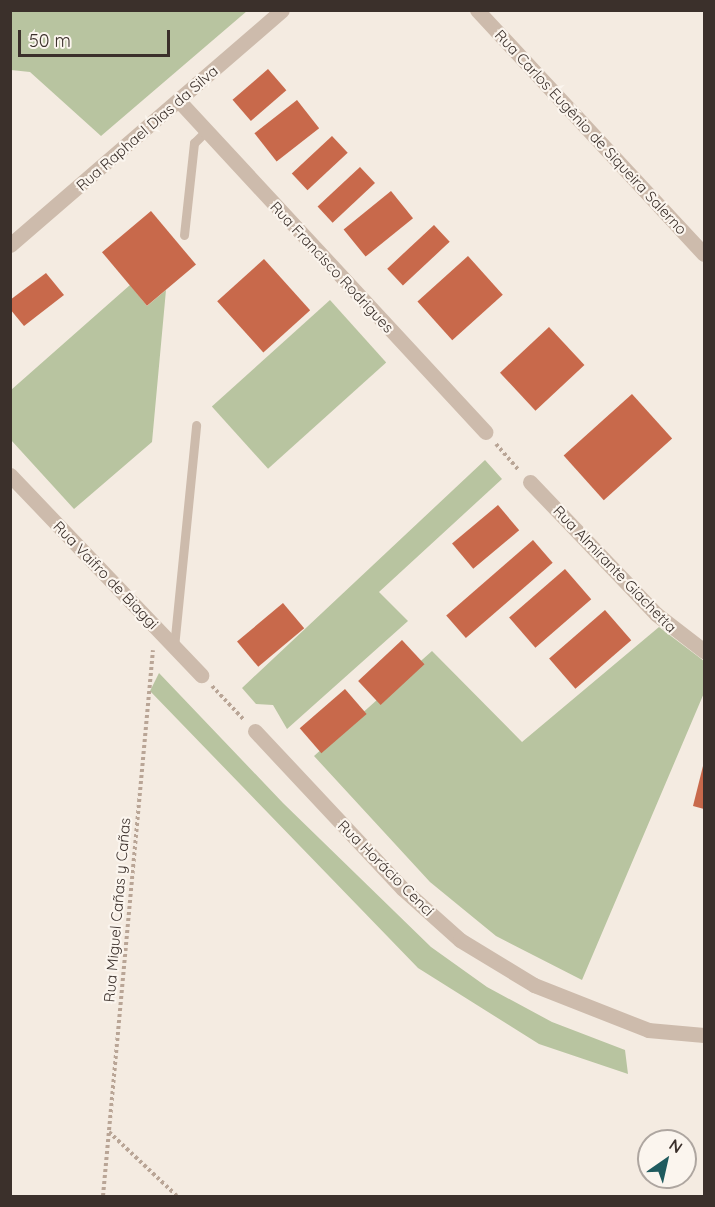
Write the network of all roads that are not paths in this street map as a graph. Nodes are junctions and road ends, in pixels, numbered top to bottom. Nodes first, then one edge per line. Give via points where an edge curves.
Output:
1 (282, 10) edge
2 (477, 10) edge
3 (179, 101) junction
4 (206, 131) junction
5 (184, 235) dead end
6 (10, 245) edge
7 (703, 250) edge
8 (196, 425) dead end
9 (485, 432) road end
10 (10, 475) edge
11 (530, 482) road end
12 (174, 647) junction
13 (705, 651) edge
14 (201, 675) road end
15 (255, 731) road end
16 (705, 1035) edge

1 - 3 street, Rua Raphael Dias da Silva
2 - 7 street, Rua Carlos Eugênio de Siqueira Salerno
3 - 4 street, Rua Francisco Rodrigues
3 - 6 street, Rua Raphael Dias da Silva
4 - 5 lane via 194,143
4 - 9 street, Rua Francisco Rodrigues
8 - 12 lane
10 - 12 street, Rua Vaifro de Biaggi
11 - 13 street, Rua Almirante Giachetta via 656,614
12 - 14 street, Rua Vaifro de Biaggi
15 - 16 street, Rua Horácio Cenci via 403,890 460,940 534,986 648,1030

